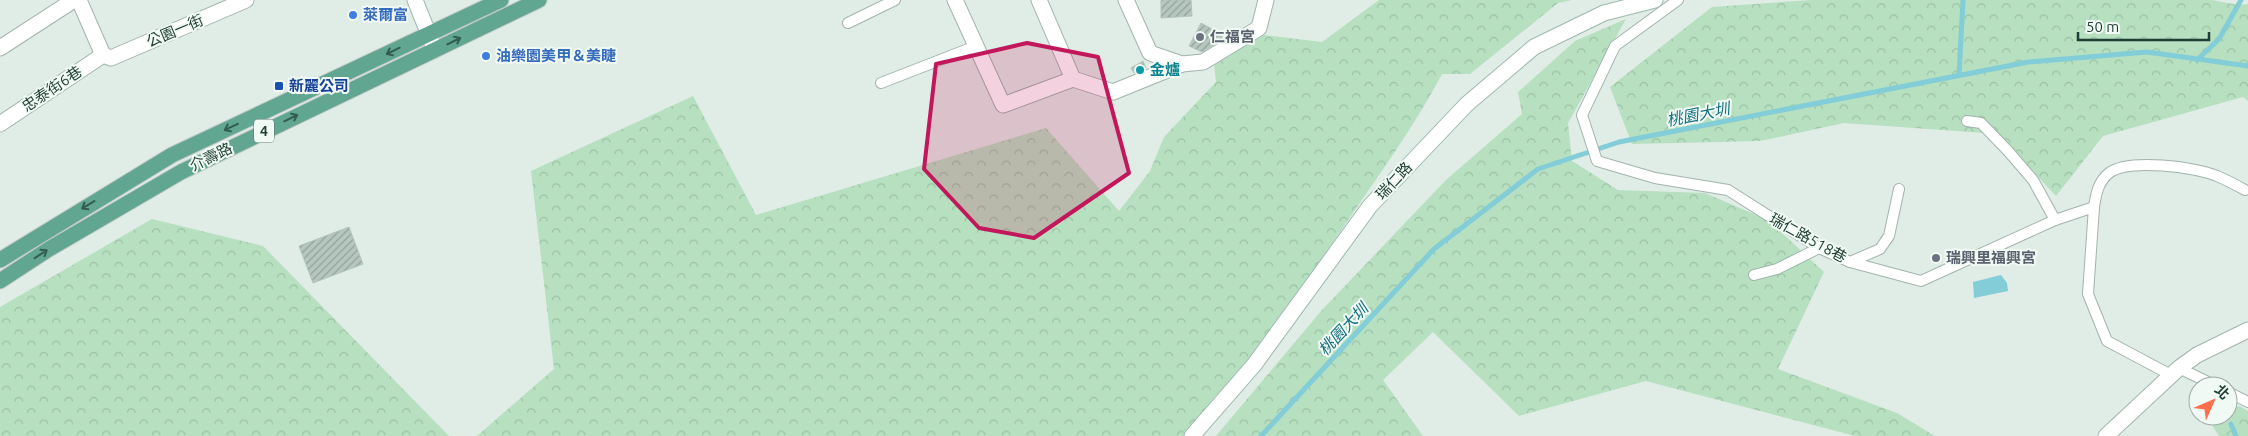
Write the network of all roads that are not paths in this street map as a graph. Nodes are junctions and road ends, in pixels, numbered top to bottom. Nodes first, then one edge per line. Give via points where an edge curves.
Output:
1 (74, 0) edge
2 (80, 0) edge
3 (246, 0) edge
4 (414, 0) edge
5 (501, 0) edge
6 (540, 0) edge
7 (895, 0) edge
8 (955, 0) edge
9 (1039, 0) edge
10 (1126, 0) edge
11 (1266, 0) edge
12 (1655, 0) edge
13 (1678, 0) edge
14 (223, 4) edge
15 (848, 23) dead end
16 (428, 34) junction
17 (976, 46) junction
18 (0, 48) edge
19 (435, 50) junction
20 (103, 55) junction
21 (1182, 64) junction
22 (1073, 79) junction
23 (881, 83) dead end
24 (1967, 120) dead end
25 (0, 124) edge
26 (1899, 190) dead end
27 (2245, 190) dead end
28 (2094, 207) junction
29 (2055, 220) junction
30 (1819, 248) junction
31 (0, 260) edge
32 (1850, 262) junction
33 (1754, 274) dead end
34 (0, 281) edge
35 (2248, 330) edge
36 (2175, 372) junction
37 (2188, 376) edge
38 (1192, 436) edge
39 (2106, 436) edge

1 - 18 street
2 - 20 street
3 - 14 street, 公園一街
4 - 16 street
5 - 16 main road, 介壽路 / 4
19 -> 6 main road, 介壽路 / 4
7 - 15 lane
8 - 17 street
9 - 22 street
10 - 21 street via 1150,53
11 - 21 street via 1258,28 1203,62
12 - 38 street, 瑞仁路 via 1604,13 1534,47 1467,104 1370,206 1254,364
13 - 30 lane, 瑞仁路518巷 via 1615,46 1582,115 1598,161 1655,178 1728,190
14 - 20 street, 公園一街 via 111,58
16 - 19 street
16 -> 31 main road, 介壽路 / 4 via 172,155
17 - 22 street via 1003,105
17 - 23 lane
34 -> 19 main road, 介壽路 / 4 via 181,172
20 - 25 street, 忠泰街6巷
21 - 22 street via 1113,92
24 - 29 lane via 1981,123 2008,151 2033,180
26 - 32 lane via 1889,236 1880,248
27 - 28 lane via 2216,175 2163,165 2127,165 2110,172 2102,181 2096,191
28 - 29 lane, 瑞仁路518巷
28 - 36 lane via 2088,294 2107,341
29 - 32 lane, 瑞仁路518巷 via 1921,281
30 - 32 lane, 瑞仁路518巷
30 - 33 lane via 1777,269
35 - 36 street via 2197,355
36 - 37 lane
36 - 39 street

